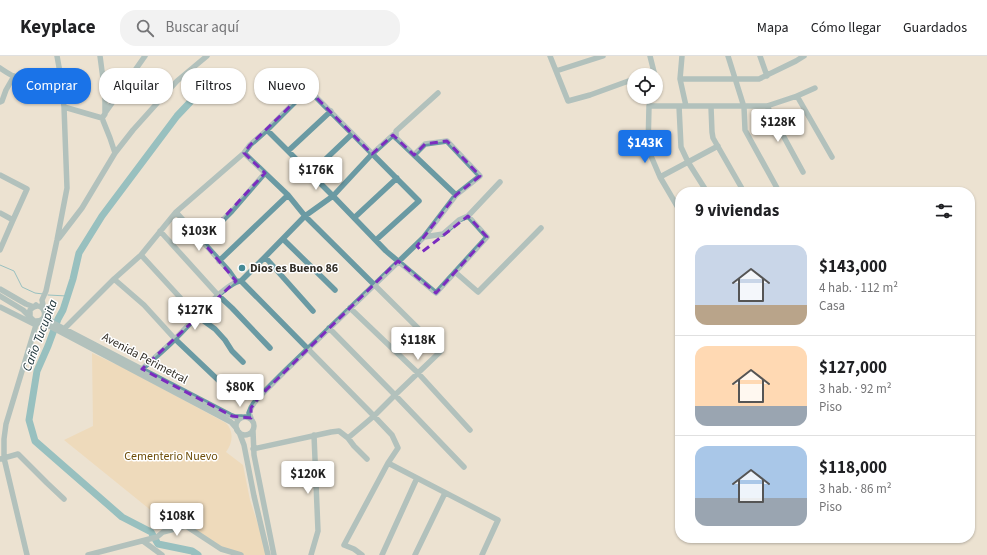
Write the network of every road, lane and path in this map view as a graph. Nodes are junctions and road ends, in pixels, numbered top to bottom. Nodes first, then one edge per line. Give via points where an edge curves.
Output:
1 (57, 56) edge
2 (100, 56) edge
3 (145, 56) edge
4 (207, 56) edge
5 (550, 56) edge
6 (603, 56) edge
7 (650, 56) edge
8 (682, 56) edge
9 (728, 56) edge
10 (760, 56) edge
11 (804, 56) edge
12 (795, 59) edge
13 (0, 68) edge
14 (59, 68) edge
15 (653, 68) edge
16 (556, 71) junction
17 (12, 75) edge
18 (767, 76) junction
19 (736, 79) junction
20 (12, 80) edge
21 (680, 80) junction
22 (627, 82) edge
23 (815, 88) dead end
24 (438, 92) dead end
25 (797, 96) junction
26 (0, 102) edge
27 (64, 104) edge
28 (679, 106) junction
29 (686, 106) junction
30 (767, 106) junction
31 (64, 107) junction
32 (711, 107) junction
33 (744, 107) junction
34 (330, 111) junction
35 (103, 116) junction
36 (267, 130) junction
37 (352, 134) junction
38 (396, 138) junction
39 (718, 146) junction
40 (288, 151) junction
41 (115, 153) junction
42 (244, 153) junction
43 (372, 154) junction
44 (414, 155) junction
45 (832, 157) dead end
46 (688, 162) junction
47 (803, 172) dead end
48 (265, 173) junction
49 (310, 174) junction
50 (0, 175) edge
51 (660, 177) junction
52 (397, 178) junction
53 (500, 182) dead end
54 (704, 187) edge
55 (741, 187) edge
56 (776, 187) edge
57 (288, 195) junction
58 (456, 195) junction
59 (333, 196) junction
60 (675, 202) edge
61 (176, 212) junction
62 (0, 213) edge
63 (305, 216) junction
64 (468, 216) junction
65 (354, 218) junction
66 (13, 220) junction
67 (541, 228) dead end
68 (160, 231) junction
69 (424, 237) junction
70 (283, 239) junction
71 (57, 240) junction
72 (376, 240) junction
73 (202, 241) junction
74 (0, 250) edge
75 (141, 255) junction
76 (265, 257) junction
77 (219, 261) junction
78 (398, 261) junction
79 (455, 272) junction
80 (114, 279) junction
81 (239, 281) junction
82 (374, 284) junction
83 (0, 289) edge
84 (335, 290) dead end
85 (218, 295) junction
86 (0, 296) edge
87 (42, 300) junction
88 (34, 307) junction
89 (0, 308) edge
90 (350, 308) junction
91 (44, 310) junction
92 (313, 311) dead end
93 (30, 316) junction
94 (197, 316) junction
95 (38, 323) junction
96 (60, 328) junction
97 (329, 328) junction
98 (175, 339) junction
99 (270, 348) dead end
100 (308, 349) junction
101 (243, 362) dead end
102 (142, 369) junction
103 (418, 373) junction
104 (395, 395) junction
105 (234, 396) dead end
106 (374, 416) junction
107 (242, 417) junction
108 (251, 418) junction
109 (6, 424) junction
110 (0, 426) edge
111 (470, 430) dead end
112 (238, 431) junction
113 (253, 431) junction
114 (314, 435) junction
115 (348, 438) junction
116 (253, 449) junction
117 (2, 458) edge
118 (367, 459) dead end
119 (388, 463) junction
120 (464, 467) dead end
121 (417, 478) junction
122 (445, 492) junction
123 (64, 499) dead end
124 (143, 541) junction
125 (28, 555) edge
126 (88, 555) edge
127 (162, 555) edge
128 (241, 555) edge
129 (268, 555) edge
130 (274, 555) edge
131 (311, 555) edge
132 (362, 555) edge
133 (382, 555) edge
134 (415, 555) edge
135 (482, 555) edge

1 - 14 street
2 - 35 street via 105,94
3 - 35 street
4 - 41 street via 177,81
5 - 16 street
6 - 16 street
7 - 15 street
8 - 21 street
9 - 19 street
10 - 18 street
11 - 12 street
12 - 18 street
13 - 17 street
16 - 22 street via 568,101
18 - 19 street via 759,79
19 - 21 street
19 - 33 street
20 - 26 street
21 - 29 street
23 - 25 street
24 - 38 street via 396,131
25 - 30 street
25 - 45 street
27 - 31 street
28 - 29 street
28 - 46 street via 681,147
28 - 51 street via 649,106 648,149
29 - 32 street
30 - 33 street
30 - 47 street
31 - 35 street
31 - 71 street via 67,188
32 - 33 street
32 - 39 street via 713,138
33 - 56 street via 745,130
34 - 36 street via 308,89
34 - 37 street
34 - 40 street
35 - 41 street
36 - 40 street
36 - 42 street
37 - 43 street
37 - 49 street
38 - 43 street via 393,135
38 - 44 street
39 - 46 street
39 - 55 street
40 - 49 street
41 - 71 street via 82,208
42 - 48 street
42 - 61 street
43 - 52 street
43 - 59 street
44 - 58 street
44 - 58 street via 425,144 447,141 480,176
46 - 51 street
46 - 54 street
48 - 57 street
48 - 73 street
49 - 59 street
50 - 66 street via 27,189
51 - 60 street
52 - 65 street
52 - 72 street via 419,201
53 - 64 street
57 - 63 street
57 - 77 street
58 - 69 street
59 - 63 street
59 - 65 street
61 - 68 street
61 - 73 street
62 - 66 street
63 - 70 street
63 - 82 street
64 - 69 street via 459,220 443,234
64 - 79 street via 487,237
65 - 72 street
66 - 74 street
67 - 79 street via 478,292
68 - 75 street
68 - 85 street
69 - 78 street
70 - 76 street
70 - 84 street
71 - 87 street
72 - 78 street
73 - 77 street
75 - 80 street
75 - 94 street
76 - 81 street
76 - 92 street
77 - 81 street
78 - 79 street via 436,294
78 - 82 street
80 - 96 street
80 - 98 street via 144,305
81 - 85 street
81 - 100 street
82 - 90 street
82 - 103 street via 441,351
83 - 88 street
85 - 94 street
85 - 99 street
86 - 93 street
87 - 88 street
87 - 91 street
88 - 91 street
88 - 93 street via 30,310
89 - 95 street
90 - 97 street
90 - 103 street
91 - 95 street via 44,317
91 - 96 street, Avenida Perimetral
93 - 95 street
94 - 98 street
94 - 101 street via 215,329
95 - 96 street, Avenida Perimetral
95 - 109 street
96 - 102 street, Avenida Perimetral
96 - 112 street, Avenida Perimetral via 231,422
97 - 100 street
97 - 104 street
98 - 102 street
98 - 105 street
100 - 106 street
100 - 108 street via 254,403 249,413
102 - 107 street, Avenida Perimetral via 230,415
103 - 104 street
103 - 111 street
104 - 106 street
104 - 120 street
106 - 115 street
106 - 119 street via 392,435 398,448
107 - 108 street
107 - 112 street via 237,422
108 - 113 street via 255,427
109 - 110 street
109 - 117 street
112 - 113 street via 245,435
112 - 129 street via 244,445
113 - 116 street
114 - 115 street via 339,431
114 - 116 street
114 - 131 street via 318,531
115 - 118 street
116 - 130 street
117 - 123 street via 18,454
117 - 125 street
119 - 121 street
119 - 132 street via 344,545
121 - 122 street
121 - 133 street
122 - 134 street
122 - 135 street via 498,520
124 - 126 street
124 - 127 street
124 - 128 street via 186,526 221,549

